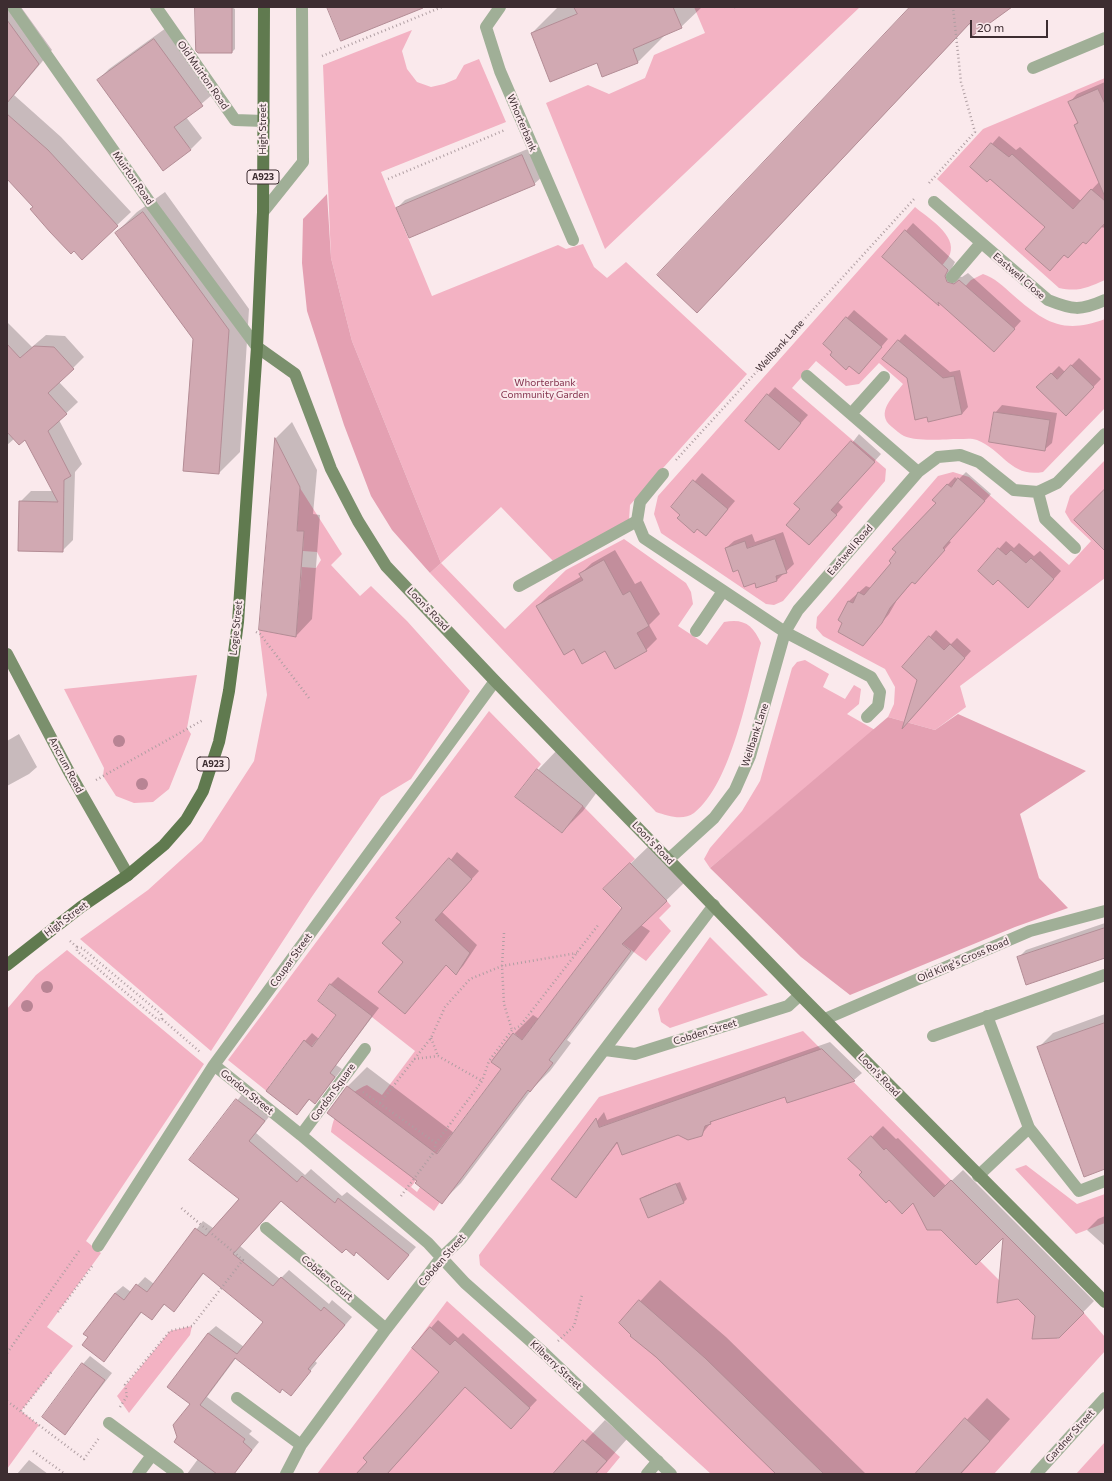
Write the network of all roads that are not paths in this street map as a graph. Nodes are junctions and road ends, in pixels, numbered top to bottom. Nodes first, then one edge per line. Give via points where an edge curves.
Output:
1 (13, 7) edge
2 (156, 7) edge
3 (264, 7) edge
4 (302, 7) edge
5 (500, 7) edge
6 (1105, 38) edge
7 (1032, 68) dead end
8 (264, 121) junction
9 (934, 202) dead end
10 (263, 212) junction
11 (573, 240) dead end
12 (981, 243) junction
13 (952, 277) dead end
14 (1105, 300) edge
15 (257, 347) junction
16 (807, 376) dead end
17 (884, 377) dead end
18 (851, 414) junction
19 (1105, 434) edge
20 (918, 472) junction
21 (663, 474) road end
22 (1038, 492) junction
23 (637, 521) junction
24 (1075, 548) dead end
25 (519, 586) dead end
26 (723, 590) junction
27 (696, 631) dead end
28 (785, 632) junction
29 (7, 654) edge
30 (495, 682) junction
31 (867, 717) dead end
32 (669, 859) junction
33 (128, 875) junction
34 (714, 905) junction
35 (1105, 911) edge
36 (7, 965) edge
37 (1105, 974) edge
38 (800, 994) junction
39 (987, 1016) junction
40 (825, 1019) junction
41 (933, 1036) dead end
42 (365, 1049) dead end
43 (605, 1050) junction
44 (214, 1065) junction
45 (1029, 1128) junction
46 (301, 1135) junction
47 (978, 1176) junction
48 (1105, 1181) edge
49 (266, 1228) dead end
50 (98, 1246) road end
51 (441, 1258) junction
52 (1105, 1302) edge
53 (386, 1329) junction
54 (237, 1398) dead end
55 (1105, 1398) edge
56 (109, 1423) road end
57 (301, 1444) junction
58 (152, 1455) junction
59 (658, 1461) junction
60 (138, 1474) edge
61 (178, 1474) edge
62 (286, 1474) edge
63 (647, 1474) edge
64 (671, 1474) edge
65 (1036, 1474) edge

1 - 15 street, Muirton Road via 149,200
2 - 8 street, Old Muirton Road via 235,120
3 - 8 main road, High Street / A923
4 - 10 street via 303,162
5 - 11 street, Whorterbank via 486,28 500,71
6 - 7 street
8 - 10 main road, High Street / A923
9 - 12 street, Eastwell Close
10 - 15 main road, High Street / A923
12 - 13 street
12 - 14 street, Eastwell Close via 1048,300 1069,309 1089,307
15 - 30 street, Loon's Road via 295,374 331,469 358,521 386,566
15 - 33 main road, Logie Street / A923 via 238,622 219,742 204,791 186,820 164,845
16 - 18 street
17 - 18 street
18 - 20 street
19 - 22 street via 1057,483
20 - 22 street, Eastwell Road via 938,457 960,455 978,462 1014,490
20 - 28 street, Eastwell Road via 798,610
21 - 23 street via 640,502
22 - 24 street via 1045,519
23 - 25 street
23 - 26 street via 644,538
26 - 27 street
26 - 28 street
28 - 31 street via 871,677 880,692 878,706
28 - 32 street, Wellbank Lane via 750,756 735,790 714,818
29 - 33 street, Ancrum Road via 79,790
30 - 32 street, Loon's Road
30 - 44 street, Coupar Street
32 - 34 street, Loon's Road
33 - 36 main road, High Street / A923
34 - 38 street, Loon's Road
34 - 43 street, Cobden Street
35 - 40 street, Old King's Cross Road via 1030,931
37 - 39 street
38 - 40 street, Loon's Road
38 - 43 street, Cobden Street via 788,1006 636,1054
39 - 41 street
39 - 45 street
40 - 47 street, Loon's Road
42 - 46 street, Gordon Square
43 - 51 street, Cobden Street via 461,1239
44 - 46 street, Gordon Street
44 - 50 street, Coupar Street
45 - 47 street
45 - 48 street via 1079,1191
46 - 51 street, Gordon Street via 428,1243
47 - 52 street, Loon's Road
49 - 53 street, Cobden Court
51 - 53 street, Cobden Street
51 - 59 street, Kilberry Street
53 - 57 street, Cobden Street
54 - 57 street
55 - 65 street, Gardner Street
56 - 58 street
57 - 62 street, Cobden Street
58 - 60 street
58 - 61 street
59 - 63 street
59 - 64 street, Kilberry Street

